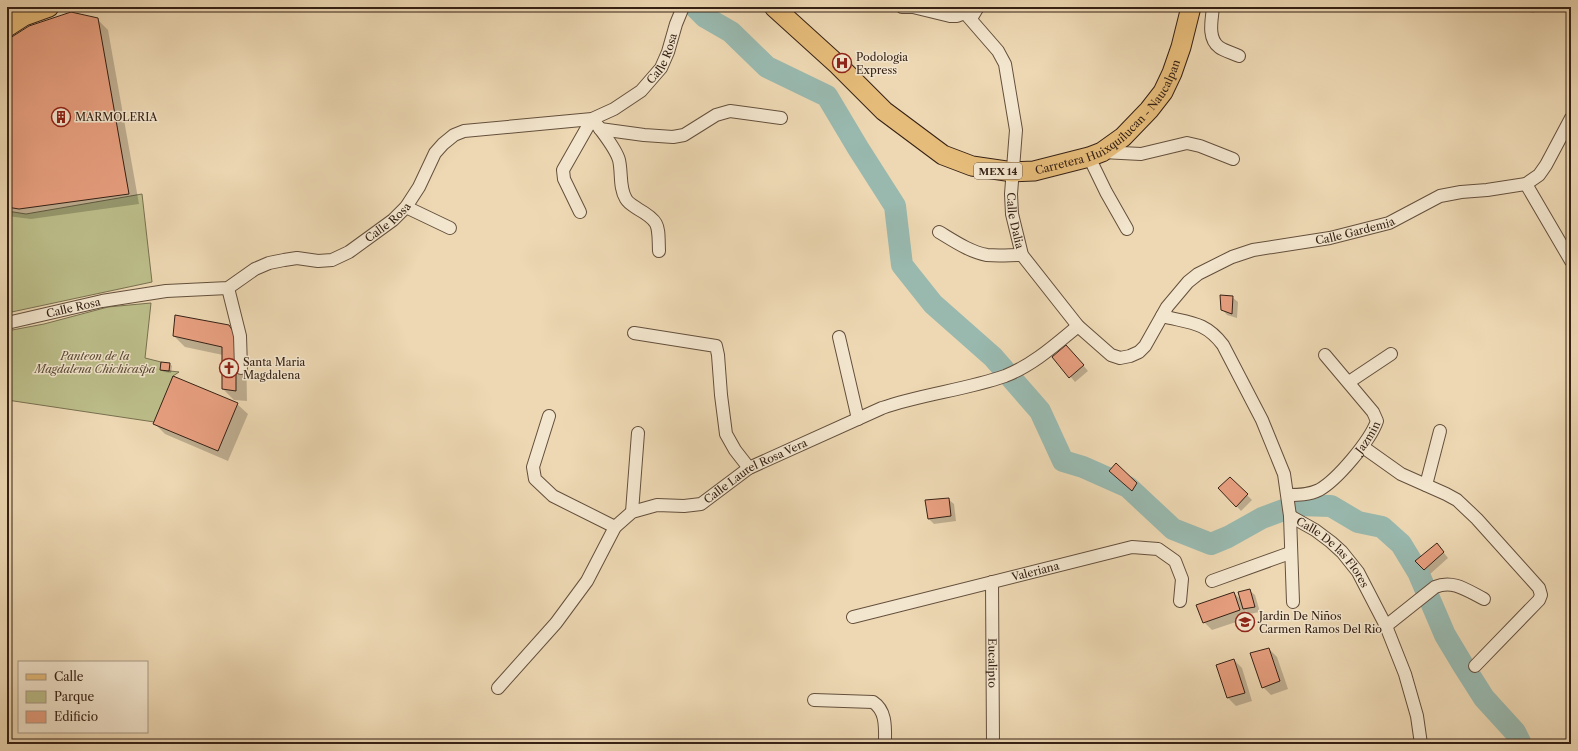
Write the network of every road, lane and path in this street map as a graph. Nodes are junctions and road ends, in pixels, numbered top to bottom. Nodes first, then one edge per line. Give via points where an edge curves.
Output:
1 (49, 7) edge
2 (774, 7) edge
3 (902, 7) edge
4 (978, 7) edge
5 (1191, 7) edge
6 (1213, 7) edge
7 (682, 9) edge
8 (943, 10) edge
9 (964, 13) junction
10 (7, 27) edge
11 (1239, 56) dead end
12 (780, 118) dead end
13 (1571, 118) edge
14 (592, 119) junction
15 (600, 129) junction
16 (1095, 155) junction
17 (1233, 159) dead end
18 (1013, 172) junction
19 (1526, 184) junction
20 (406, 207) junction
21 (580, 212) dead end
22 (450, 228) dead end
23 (1127, 229) dead end
24 (939, 232) dead end
25 (659, 251) dead end
26 (1022, 255) junction
27 (1571, 261) edge
28 (228, 288) junction
29 (1162, 316) junction
30 (7, 323) edge
31 (1078, 326) junction
32 (634, 334) dead end
33 (839, 337) dead end
34 (1139, 352) joint
35 (1391, 354) dead end
36 (1325, 355) dead end
37 (241, 368) dead end
38 (1349, 382) junction
39 (549, 416) dead end
40 (858, 419) junction
41 (1440, 431) dead end
42 (638, 433) dead end
43 (1363, 447) junction
44 (749, 468) junction
45 (1426, 485) junction
46 (1288, 496) junction
47 (632, 512) junction
48 (1290, 516) junction
49 (615, 527) junction
50 (1290, 553) junction
51 (1212, 581) dead end
52 (992, 582) junction
53 (1484, 599) dead end
54 (1180, 601) dead end
55 (1293, 602) dead end
56 (852, 617) dead end
57 (1386, 626) junction
58 (1475, 666) dead end
59 (498, 688) dead end
60 (814, 700) dead end
61 (885, 744) edge
62 (992, 744) edge
63 (1421, 744) edge

1 - 10 main road via 24,16
2 - 18 main road, Carretera Huixquilucan - Naucalpan / MEX 14 via 884,111 943,155 972,166
3 - 8 street
4 - 9 street via 972,17
5 - 16 main road, Carretera Huixquilucan - Naucalpan / MEX 14 via 1181,47 1163,92 1123,137
6 - 11 street via 1210,30 1213,39 1218,46
7 - 14 street, Calle Rosa via 661,68 641,91 614,109
8 - 9 street via 957,16
9 - 18 street, Calle Dalia via 998,51 1004,64 1016,130
12 - 15 street via 730,111 716,115 684,135 673,137
13 - 19 street via 1546,165 1539,175
14 - 15 street
14 - 20 street, Calle Rosa via 464,131 454,135 435,153
14 - 21 street via 563,170 564,179
15 - 25 street via 618,159 626,199 656,221
16 - 17 street via 1140,154 1187,143
16 - 18 main road, Carretera Huixquilucan - Naucalpan / MEX 14 via 1034,171
16 - 23 street via 1106,192
18 - 26 street, Calle Dalia via 1012,214
19 - 27 street
19 - 29 street, Calle Gardemia via 1446,195 1377,227 1242,253 1215,265 1188,282
20 - 22 street
20 - 28 street, Calle Rosa via 393,220 349,252 332,260 297,258 269,263 255,269
24 - 26 street via 971,250 998,256
26 - 31 street, Calle Dalia
28 - 30 street, Calle Rosa via 166,291 102,301
28 - 37 street via 240,336
29 - 34 street, Calle Gardemia
29 - 46 street, Calle De las Flores via 1207,328 1223,346 1262,420 1284,474
31 - 34 street, Calle Dalia via 1111,355 1120,358
31 - 40 street, Calle Laurel Rosa Vera via 1035,361 1005,376 901,401
32 - 44 street via 716,346 726,434
33 - 40 street
35 - 38 street
36 - 38 street, Jazmin
38 - 43 street, Jazmin via 1377,419 1375,428
39 - 49 street via 533,467 534,479 553,496
40 - 44 street, Calle Laurel Rosa Vera
41 - 45 street
42 - 47 street
43 - 45 street via 1401,474
43 - 46 street, Jazmin via 1318,490
44 - 47 street, Calle Laurel Rosa Vera via 701,504 657,505
45 - 58 street via 1456,500 1477,519 1541,592 1539,600
46 - 48 street, Calle De las Flores
47 - 49 street, Calle Laurel Rosa Vera
48 - 50 street
48 - 57 street, Calle De las Flores via 1315,530 1342,552 1358,572
49 - 59 street, Calle Laurel Rosa Vera via 587,581 556,623
50 - 51 street
50 - 55 street
52 - 54 street, Valeriana via 1132,546 1158,549 1174,561 1182,580
52 - 56 street, Valeriana
52 - 62 street, Eucalipto
53 - 57 street via 1452,584 1444,583 1435,587
57 - 63 street, Calle De las Flores via 1405,674 1417,716
60 - 61 street via 873,702 882,712

